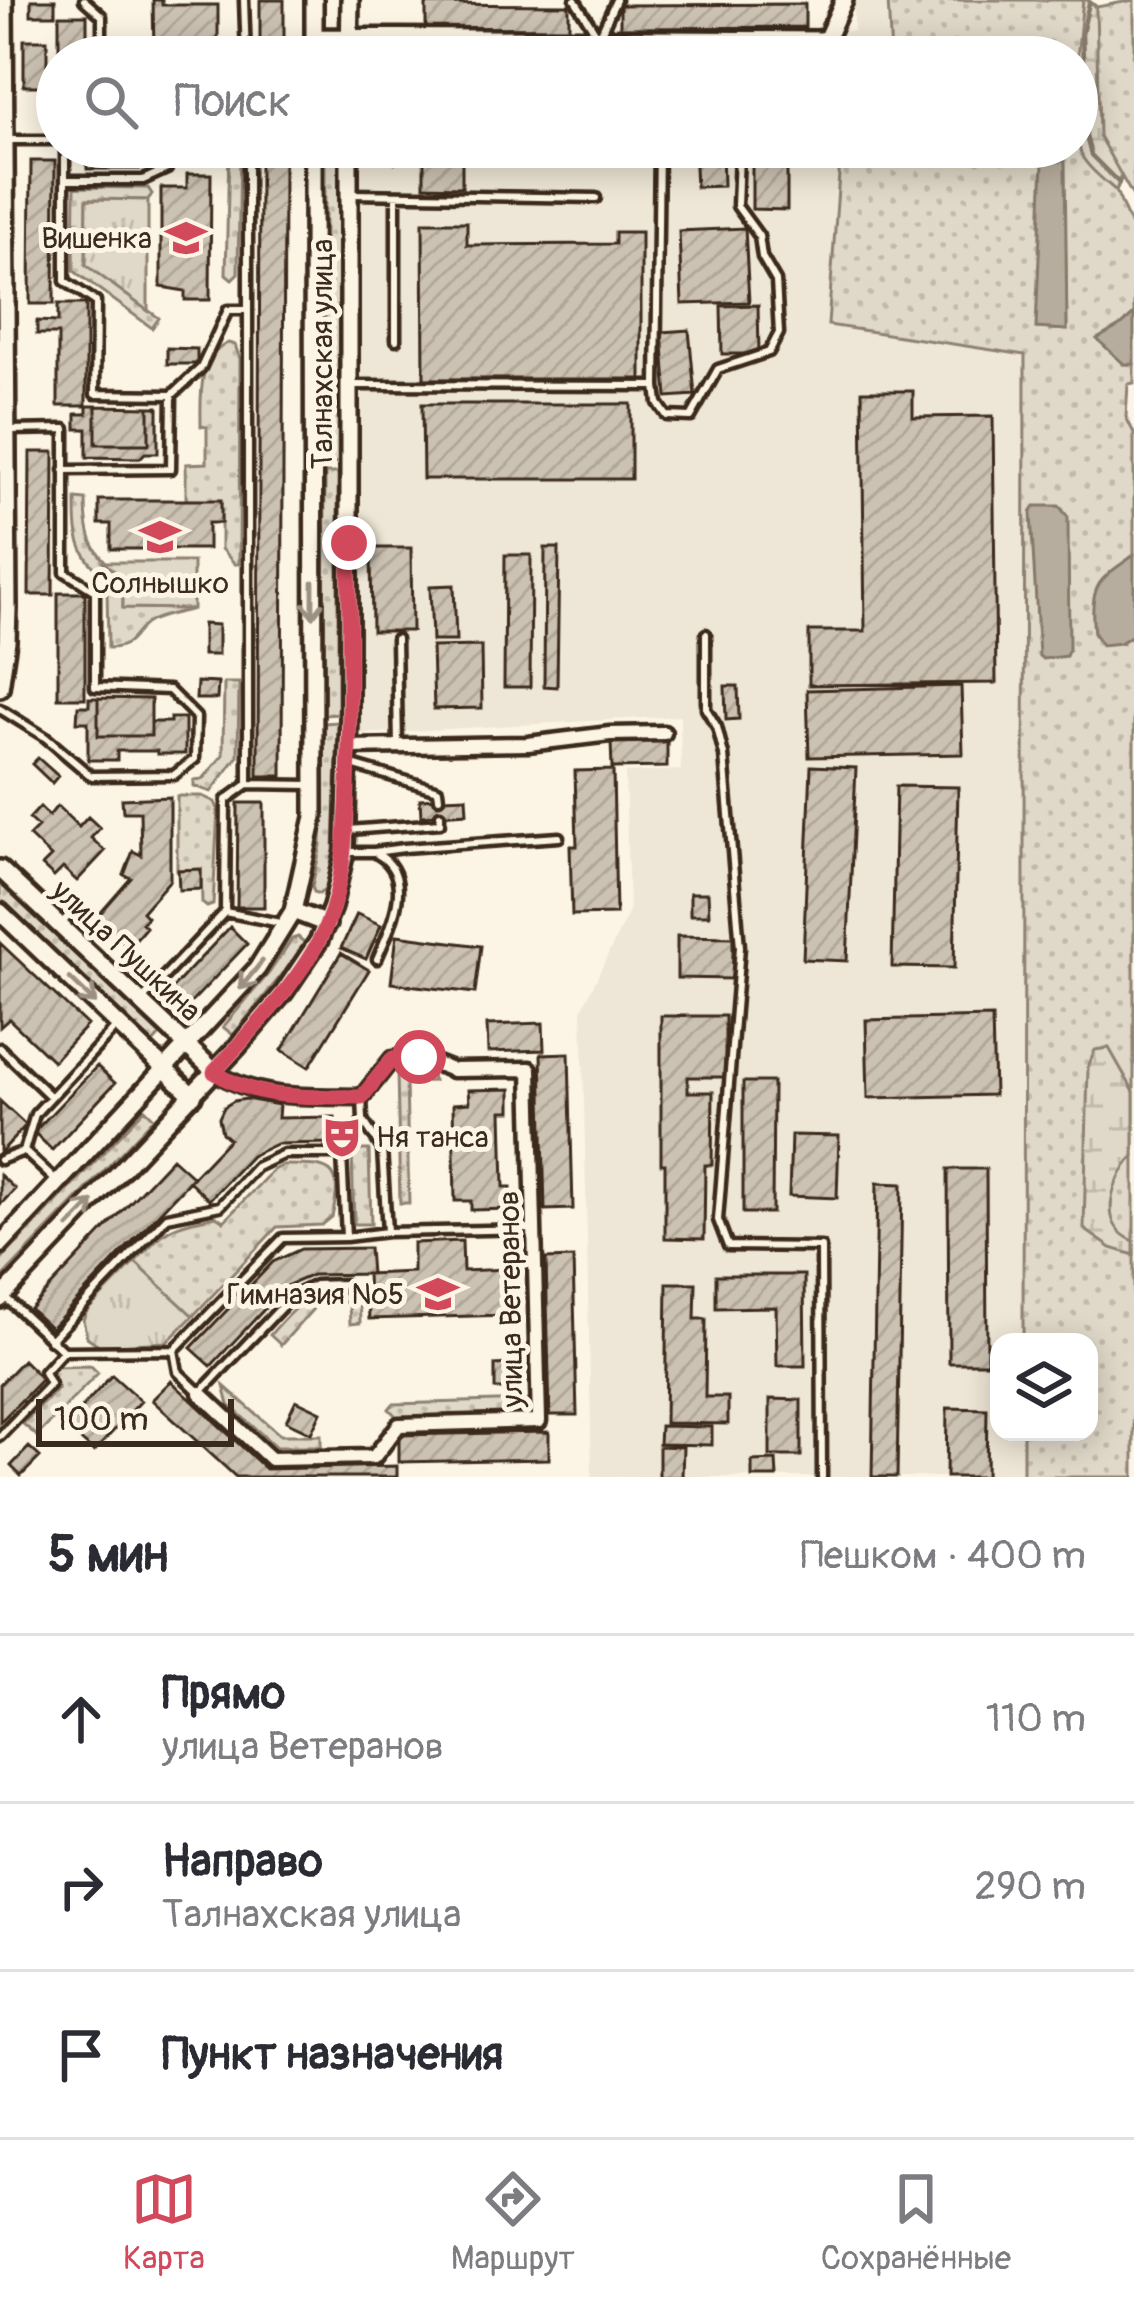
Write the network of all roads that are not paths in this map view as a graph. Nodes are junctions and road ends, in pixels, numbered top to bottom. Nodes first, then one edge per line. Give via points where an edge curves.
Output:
1 (4, 0) edge
2 (84, 0) edge
3 (241, 0) edge
4 (314, 0) edge
5 (350, 0) edge
6 (575, 0) edge
7 (616, 0) edge
8 (844, 0) edge
9 (102, 36) edge
10 (244, 36) edge
11 (314, 36) edge
12 (350, 36) edge
13 (597, 36) edge
14 (599, 36) edge
15 (828, 36) edge
16 (2, 54) edge
17 (4, 140) junction
18 (36, 140) edge
19 (65, 168) edge
20 (167, 168) edge
21 (248, 168) edge
22 (314, 168) edge
23 (349, 168) edge
24 (659, 168) edge
25 (738, 168) edge
26 (65, 179) junction
27 (349, 194) junction
28 (396, 195) junction
29 (596, 198) dead end
30 (248, 310) junction
31 (396, 340) dead end
32 (349, 386) junction
33 (656, 386) junction
34 (172, 395) junction
35 (7, 430) junction
36 (64, 470) junction
37 (4, 608) edge
38 (706, 634) dead end
39 (396, 639) dead end
40 (0, 688) edge
41 (0, 709) edge
42 (664, 733) dead end
43 (398, 745) junction
44 (348, 756) junction
45 (248, 784) junction
46 (314, 785) junction
47 (439, 799) dead end
48 (440, 815) dead end
49 (346, 830) junction
50 (560, 837) dead end
51 (345, 852) junction
52 (374, 852) junction
53 (0, 869) edge
54 (73, 911) dead end
55 (225, 912) junction
56 (0, 913) edge
57 (290, 918) junction
58 (327, 924) junction
59 (60, 926) junction
60 (376, 959) dead end
61 (140, 1001) junction
62 (118, 1025) junction
63 (188, 1046) junction
64 (0, 1048) edge
65 (166, 1070) junction
66 (214, 1072) junction
67 (193, 1096) junction
68 (51, 1097) junction
69 (362, 1097) junction
70 (363, 1120) junction
71 (24, 1150) junction
72 (343, 1154) junction
73 (0, 1160) edge
74 (58, 1184) junction
75 (536, 1229) junction
76 (387, 1232) junction
77 (346, 1237) junction
78 (0, 1245) edge
79 (344, 1284) dead end
80 (2, 1297) edge
81 (50, 1340) junction
82 (174, 1350) junction
83 (63, 1352) junction
84 (200, 1393) junction
85 (0, 1436) edge
86 (821, 1477) edge

1 - 16 street
2 - 9 lane via 102,16
3 - 10 lane
4 - 11 street
5 - 12 street
6 - 13 lane
7 - 14 lane
8 - 15 street
16 - 17 street
17 - 18 lane
17 - 35 street
19 - 26 lane
20 - 26 lane via 143,180
21 - 30 lane
22 -> 46 street, Талнахская улица
23 - 27 street, Талнахская улица
24 - 33 lane
25 - 33 lane via 737,206 776,281 779,333 769,352 718,369 691,417 667,416
26 - 34 lane via 65,281 96,302 95,394
27 - 28 lane
27 - 32 street, Талнахская улица
28 - 29 lane
28 - 31 lane
30 - 34 lane via 229,310 201,368
30 - 45 lane
32 - 33 lane
32 - 44 street, Талнахская улица
34 - 36 lane via 171,469
35 - 36 lane via 65,429
35 - 37 street
36 - 41 lane via 64,572 95,591 95,687 169,690 196,717 195,759 174,776 91,776
37 - 40 street
38 - 86 lane via 706,709 724,754 740,947 718,1220 728,1246 821,1247
39 - 43 lane
42 - 43 street
43 - 44 street
44 - 47 lane via 438,790
44 - 49 street, Талнахская улица
45 - 46 lane
45 - 55 lane via 226,800
46 - 57 street, Талнахская улица
48 - 49 lane via 440,823
49 - 51 street, Талнахская улица
50 - 52 lane
51 - 52 lane
51 - 58 street, Талнахская улица
52 - 60 lane via 398,877 396,915
53 - 59 street, улица Пушкина
54 - 59 lane
55 - 57 lane
55 - 61 lane
56 -> 62 street, улица Пушкина
57 - 58 street
57 -> 63 street, Талнахская улица
58 - 66 street, Талнахская улица via 284,992
59 - 61 street, улица Пушкина
61 - 63 street, улица Пушкина
62 - 65 street, улица Пушкина
62 - 68 lane
63 - 65 street, Талнахская улица
63 - 66 street, улица Пушкина
64 - 68 lane
65 - 67 street, улица Пушкина
65 - 74 street, Талнахская улица
66 - 67 street, Талнахская улица
66 - 69 street via 272,1096
80 -> 67 street, Талнахская улица
68 - 71 lane via 35,1114
69 - 70 lane
69 - 75 street, улица Ветеранов via 392,1059 419,1057 452,1070 530,1069
70 - 72 lane
70 - 76 lane via 382,1149
71 - 73 lane
71 - 74 lane
72 - 77 lane
72 - 81 lane via 284,1154 256,1167 220,1206 167,1217
74 - 78 street, Талнахская улица
75 - 76 lane
75 - 84 street, улица Ветеранов via 539,1421 399,1425 374,1457 271,1459
76 - 77 lane
77 - 82 lane via 283,1238
79 - 84 lane via 292,1296
80 - 81 lane
81 - 83 lane
82 - 83 lane
82 - 84 lane via 178,1372
83 - 85 lane via 44,1372 50,1384

